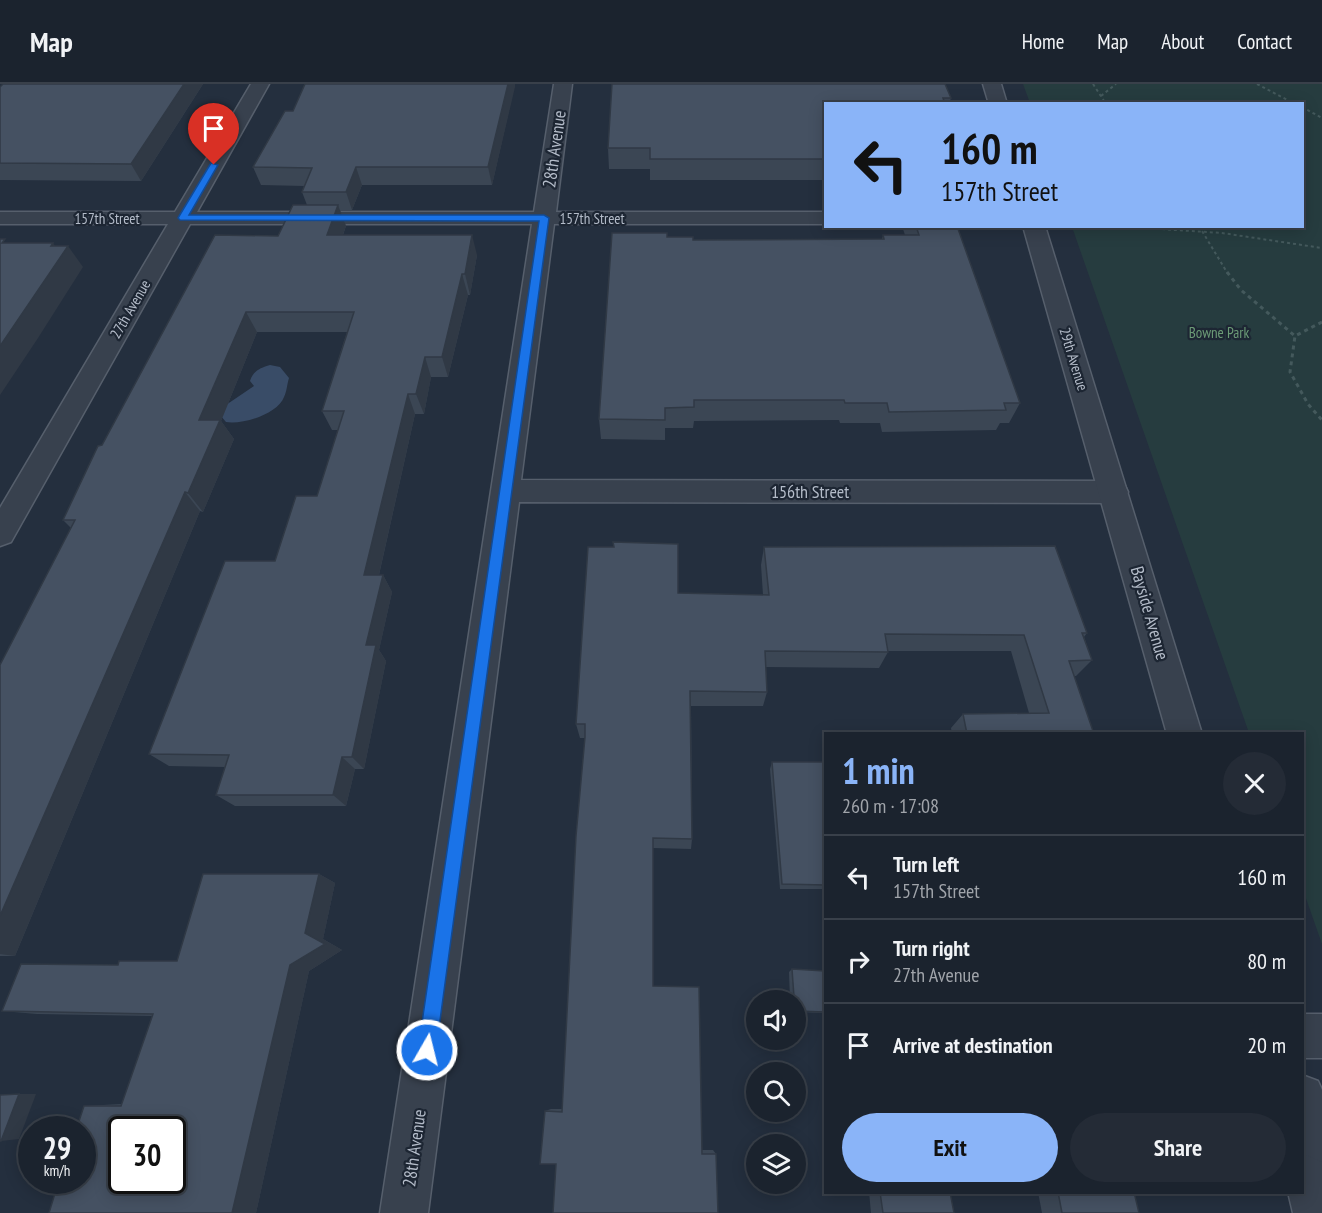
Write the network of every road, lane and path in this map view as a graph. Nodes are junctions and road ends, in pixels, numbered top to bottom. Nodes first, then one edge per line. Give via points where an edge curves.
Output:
1 (261, 84) edge
2 (563, 84) edge
3 (992, 84) edge
4 (1093, 84) edge
5 (1116, 84) edge
6 (1257, 84) edge
7 (1101, 96) junction
8 (997, 102) edge
9 (1105, 102) edge
10 (1291, 102) edge
11 (1304, 108) edge
12 (1322, 118) edge
13 (0, 218) edge
14 (183, 218) junction
15 (544, 218) junction
16 (824, 218) edge
17 (1035, 228) edge
18 (1139, 228) edge
19 (1201, 228) edge
20 (1205, 233) junction
21 (1322, 248) edge
22 (1322, 322) edge
23 (1295, 336) junction
24 (1322, 420) edge
25 (506, 490) junction
26 (1114, 492) junction
27 (0, 534) edge
28 (1184, 732) edge
29 (1304, 1036) edge
30 (1322, 1036) edge
31 (1304, 1101) edge
32 (1322, 1139) edge
33 (1304, 1162) edge
34 (404, 1213) edge
35 (1317, 1213) edge

1 - 14 street, 27th Avenue
2 - 15 street, 28th Avenue
3 - 8 street
4 - 7 path
5 - 7 path
6 - 10 path
7 - 9 path
11 - 12 path
13 - 14 street, 157th Street
14 - 15 street, 157th Street
14 - 27 street, 27th Avenue
15 - 16 street, 157th Street
15 - 25 street, 28th Avenue
17 - 26 street, 29th Avenue
18 - 20 path
19 - 20 path
20 - 21 path
20 - 23 path via 1216,258 1235,284
22 - 23 path
23 - 24 path via 1290,372
25 - 26 street, 156th Street
25 - 34 street, 28th Avenue
26 - 28 street, Bayside Avenue
29 - 30 street
31 - 32 street
33 - 35 street

